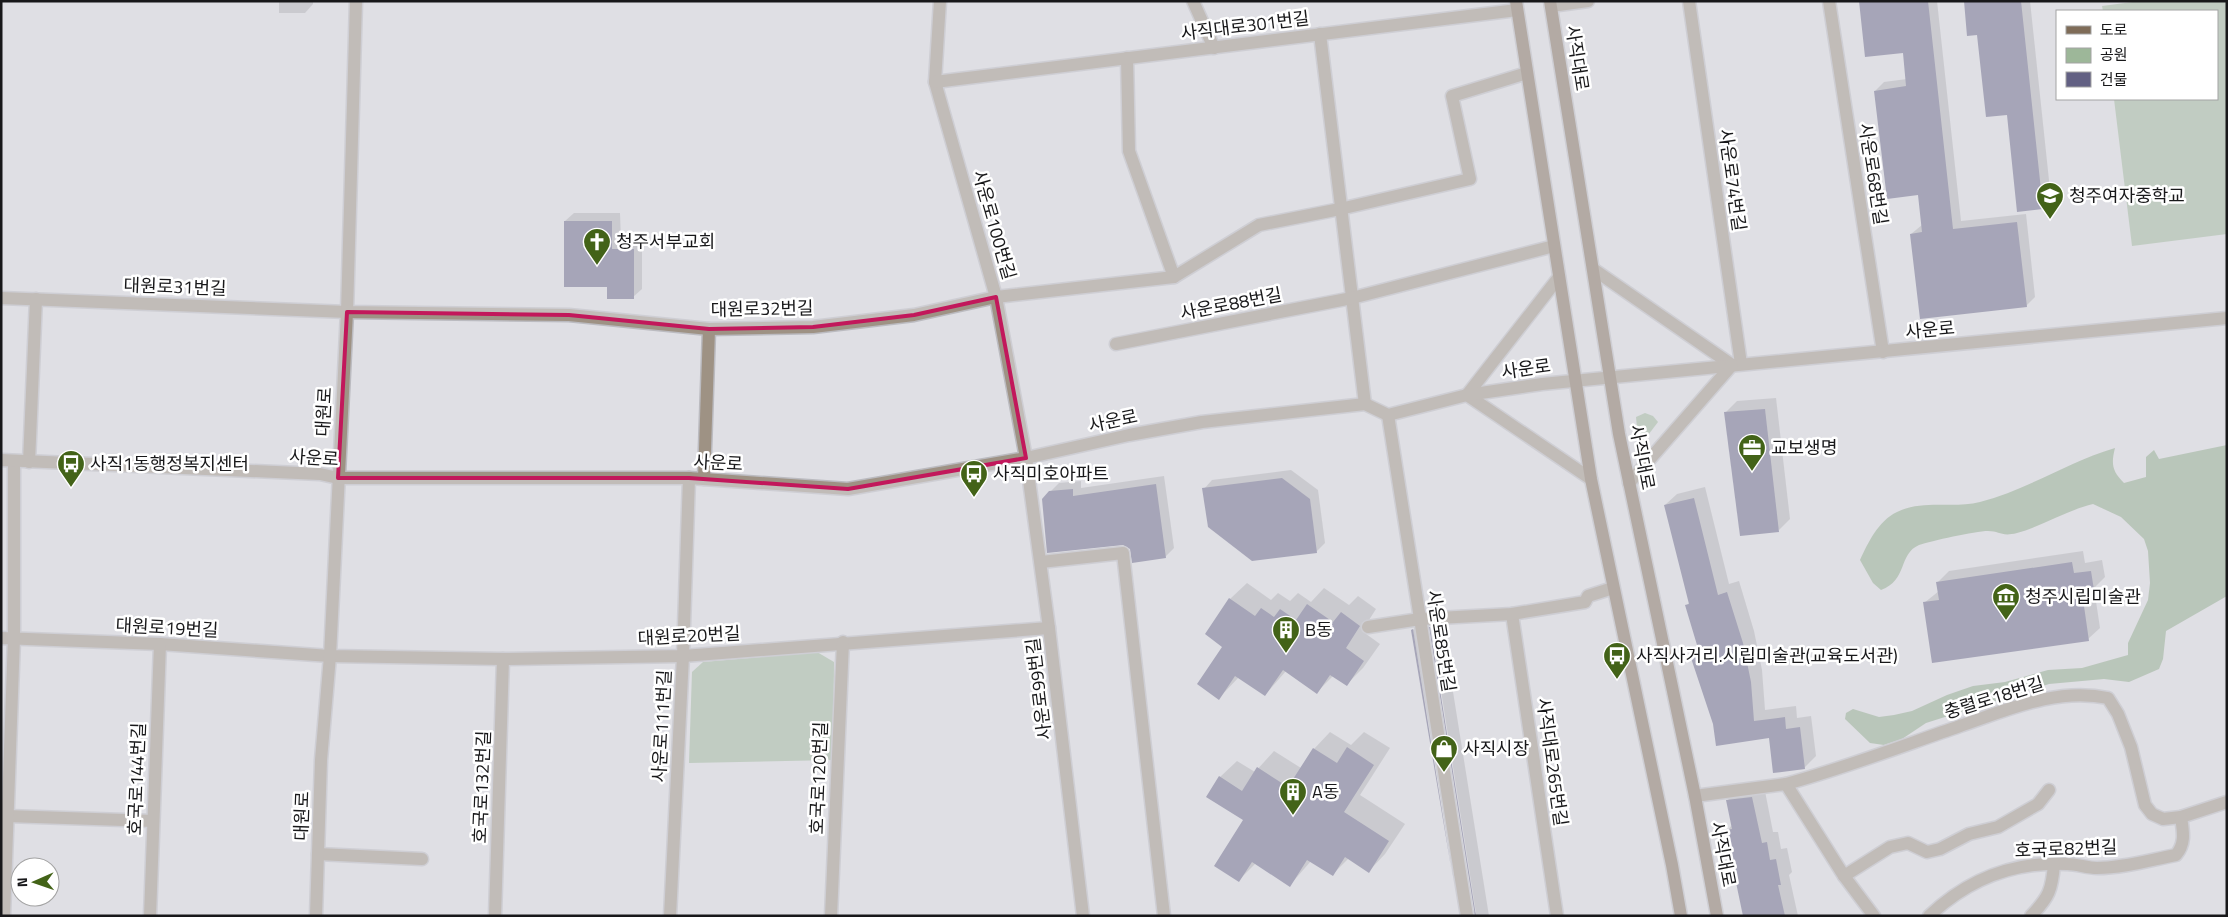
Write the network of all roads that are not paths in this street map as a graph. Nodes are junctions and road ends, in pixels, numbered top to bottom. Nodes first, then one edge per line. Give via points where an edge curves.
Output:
1 (356, 1) edge
2 (940, 1) edge
3 (1194, 1) edge
4 (1588, 1) edge
5 (1689, 1) edge
6 (1829, 1) edge
7 (1551, 4) edge
8 (1516, 6) edge
9 (1320, 34) junction
10 (1214, 48) junction
11 (1127, 58) junction
12 (1527, 73) junction
13 (935, 82) junction
14 (1340, 209) junction
15 (1554, 246) junction
16 (1593, 269) junction
17 (1174, 277) junction
18 (1560, 277) junction
19 (996, 297) junction
20 (1, 298) edge
21 (1352, 298) junction
22 (36, 299) junction
23 (348, 312) junction
24 (2227, 318) edge
25 (709, 329) junction
26 (1116, 344) dead end
27 (1883, 352) junction
28 (1737, 364) junction
29 (1611, 377) junction
30 (1576, 380) junction
31 (1467, 395) junction
32 (1365, 404) junction
33 (1388, 415) junction
34 (1026, 458) junction
35 (8, 460) edge
36 (30, 462) junction
37 (338, 478) junction
38 (689, 478) junction
39 (704, 479) junction
40 (1592, 479) junction
41 (1628, 483) junction
42 (1041, 562) junction
43 (1613, 588) junction
44 (1512, 614) junction
45 (1420, 619) junction
46 (1368, 627) dead end
47 (1050, 628) junction
48 (7, 638) edge
49 (842, 642) junction
50 (160, 644) junction
51 (330, 656) junction
52 (683, 656) junction
53 (503, 659) junction
54 (5, 746) edge
55 (1786, 784) junction
56 (2049, 790) dead end
57 (5, 794) edge
58 (1695, 796) junction
59 (2227, 802) edge
60 (7, 816) junction
61 (2181, 817) junction
62 (154, 821) junction
63 (318, 854) junction
64 (422, 859) dead end
65 (2054, 864) junction
66 (1844, 876) junction
67 (4, 916) edge
68 (150, 916) edge
69 (316, 916) edge
70 (495, 916) edge
71 (670, 916) edge
72 (831, 916) edge
73 (1082, 916) edge
74 (1164, 916) edge
75 (1467, 916) edge
76 (1557, 916) edge
77 (1681, 916) edge
78 (1717, 916) edge
79 (1874, 916) edge
80 (1929, 916) edge
81 (2031, 916) edge

1 - 23 street, 대원로
2 - 13 street, 사운로100번길
3 - 10 street
4 - 7 street
5 - 28 street, 사운로74번길
6 - 27 street, 사운로68번길
7 - 16 main road, 사직대로
8 - 9 street, 사직대로301번길
8 - 12 main road
9 - 10 street, 사직대로301번길
9 - 14 street
10 - 11 street, 사직대로301번길
11 - 13 street, 사직대로301번길
11 - 17 street via 1129,151
12 - 14 street via 1452,96 1470,179
12 - 15 main road
13 - 19 street, 사운로100번길
14 - 17 street, 대원로32번길 via 1258,225
14 - 21 street
15 - 18 main road
15 - 21 street
16 - 28 street
16 - 29 main road, 사직대로
17 - 19 street, 대원로32번길
18 - 30 main road
18 - 31 street
19 - 25 street, 대원로32번길 via 914,315 813,327
19 - 34 street, 사운로100번길
20 - 22 street, 대원로31번길
21 - 26 street, 사운로88번길
21 - 32 street
22 - 23 street, 대원로31번길
22 - 36 street
23 - 25 street, 대원로32번길 via 569,315
23 - 37 street, 대원로
24 - 27 street, 사운로
25 - 39 street
27 - 28 street, 사운로
28 - 29 street, 사운로
28 - 41 street
29 - 30 street, 사운로
29 - 41 main road, 사직대로
30 - 31 street, 사운로
30 - 40 main road
31 - 33 street, 사운로
31 - 40 street
32 - 33 street
32 - 34 street, 사운로 via 1202,422
33 - 45 street, 사운로85번길
34 - 39 street, 사운로 via 848,489
34 - 42 street, 사운로99번길
35 - 36 street, 사운로
35 - 48 street
36 - 37 street, 사운로 via 320,474
37 - 38 street, 사운로
37 - 51 street, 대원로
38 - 39 street, 사운로
38 - 52 street, 사운로111번길
40 - 43 main road
41 - 58 main road, 사직대로
42 - 47 street, 사운로99번길
42 - 74 street via 1123,553
43 - 44 street via 1588,596 1585,602
43 - 77 main road
44 - 45 street
44 - 76 street, 사직대로265번길
45 - 46 street
45 - 75 street, 사운로85번길
47 - 49 street, 대원로20번길
47 - 73 street, 사운로99번길
48 - 50 street, 대원로19번길
48 - 54 street
49 - 52 street, 대원로20번길
49 - 72 street, 호국로120번길
50 - 51 street, 대원로19번길
50 - 62 street, 호국로144번길
51 - 53 street, 대원로20번길
51 - 63 street, 대원로 via 321,760
52 - 53 street, 대원로20번길
52 - 71 street, 사운로111번길
53 - 70 street, 호국로132번길
54 - 57 street
55 - 58 street, 충렬로18번길
55 - 61 street, 충렬로18번길 via 1835,771 2011,708 2048,698 2092,695 2108,698 2118,714 2146,805 2152,814 2163,819
55 - 66 street
56 - 66 street via 2038,804 1998,827 1969,834 1927,852 1908,843 1890,847
57 - 60 street
58 - 78 main road, 사직대로
59 - 61 street, 충렬로18번길
60 - 62 street
60 - 67 street
61 - 65 street, 호국로82번길 via 2184,832 2182,848 2176,855 2117,867
62 - 68 street, 호국로144번길
63 - 64 street, 대원로
63 - 69 street, 대원로
65 - 80 street, 호국로82번길 via 2033,864 1996,872 1958,891
65 - 81 street via 2047,899
66 - 79 street

